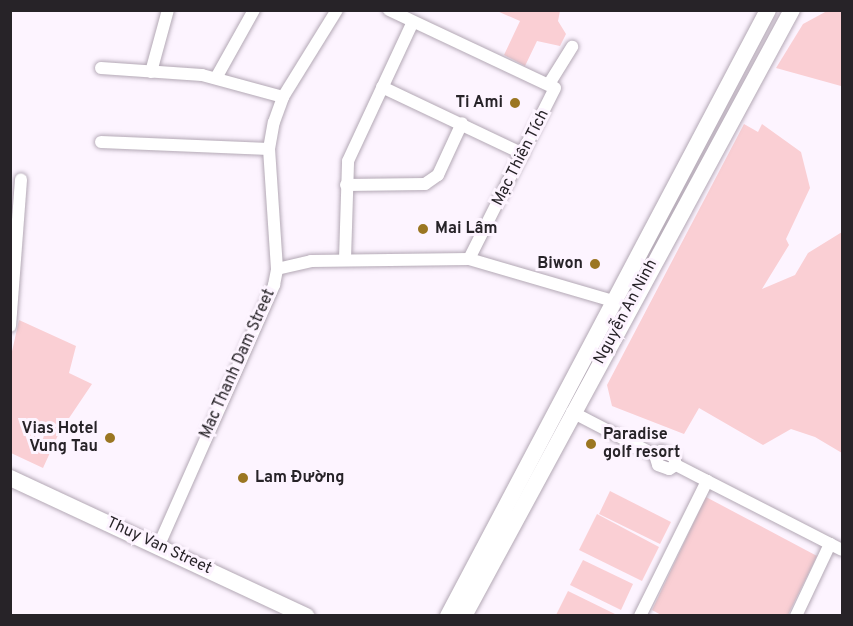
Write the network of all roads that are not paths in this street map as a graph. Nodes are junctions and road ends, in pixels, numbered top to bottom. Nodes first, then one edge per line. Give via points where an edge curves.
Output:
1 (168, 10) edge
2 (337, 10) edge
3 (389, 10) edge
4 (768, 10) edge
5 (792, 10) edge
6 (253, 11) edge
7 (412, 24) junction
8 (572, 47) dead end
9 (101, 68) dead end
10 (151, 72) junction
11 (733, 72) junction
12 (216, 78) junction
13 (751, 80) junction
14 (552, 86) junction
15 (382, 87) junction
16 (283, 97) junction
17 (462, 123) junction
18 (101, 142) dead end
19 (269, 149) junction
20 (523, 154) junction
21 (21, 179) dead end
22 (346, 185) junction
23 (345, 259) junction
24 (470, 259) junction
25 (277, 269) junction
26 (613, 301) junction
27 (10, 326) edge
28 (565, 409) junction
29 (10, 478) edge
30 (707, 482) junction
31 (830, 544) junction
32 (158, 547) junction
33 (843, 550) edge
34 (306, 615) edge
35 (448, 615) edge
36 (464, 615) edge
37 (640, 615) edge
38 (796, 615) edge

1 - 10 street
2 - 16 street, Mac Thanh Dam Street
3 - 7 street
4 - 11 main road, Nguyễn An Ninh
5 - 13 main road, Nguyễn An Ninh
6 - 12 street
7 - 14 street
7 - 15 street
8 - 14 street, Mạc Thiên Tích
9 - 10 street
10 - 12 street
11 - 13 main road
11 - 26 main road, Nguyễn An Ninh
12 - 16 street
13 - 28 main road, Nguyễn An Ninh
14 - 20 street, Mạc Thiên Tích
15 - 17 street
15 - 22 street via 348,160
16 - 19 street, Mac Thanh Dam Street
17 - 20 street
17 - 22 street via 438,175 425,184
18 - 19 street
19 - 25 street, Mac Thanh Dam Street
20 - 24 street, Mạc Thiên Tích
21 - 27 street
22 - 23 street
23 - 24 street
23 - 25 street
24 - 26 street
25 - 32 street, Mac Thanh Dam Street via 270,300
26 - 28 main road, Nguyễn An Ninh
28 - 30 street via 655,455 661,451 674,457 676,465
28 - 35 main road, Nguyễn An Ninh
28 - 36 main road, Nguyễn An Ninh
29 - 32 main road, Thuy Van Street
30 - 31 street
30 - 37 street
31 - 33 street
31 - 38 street
32 - 34 main road, Thuy Van Street

